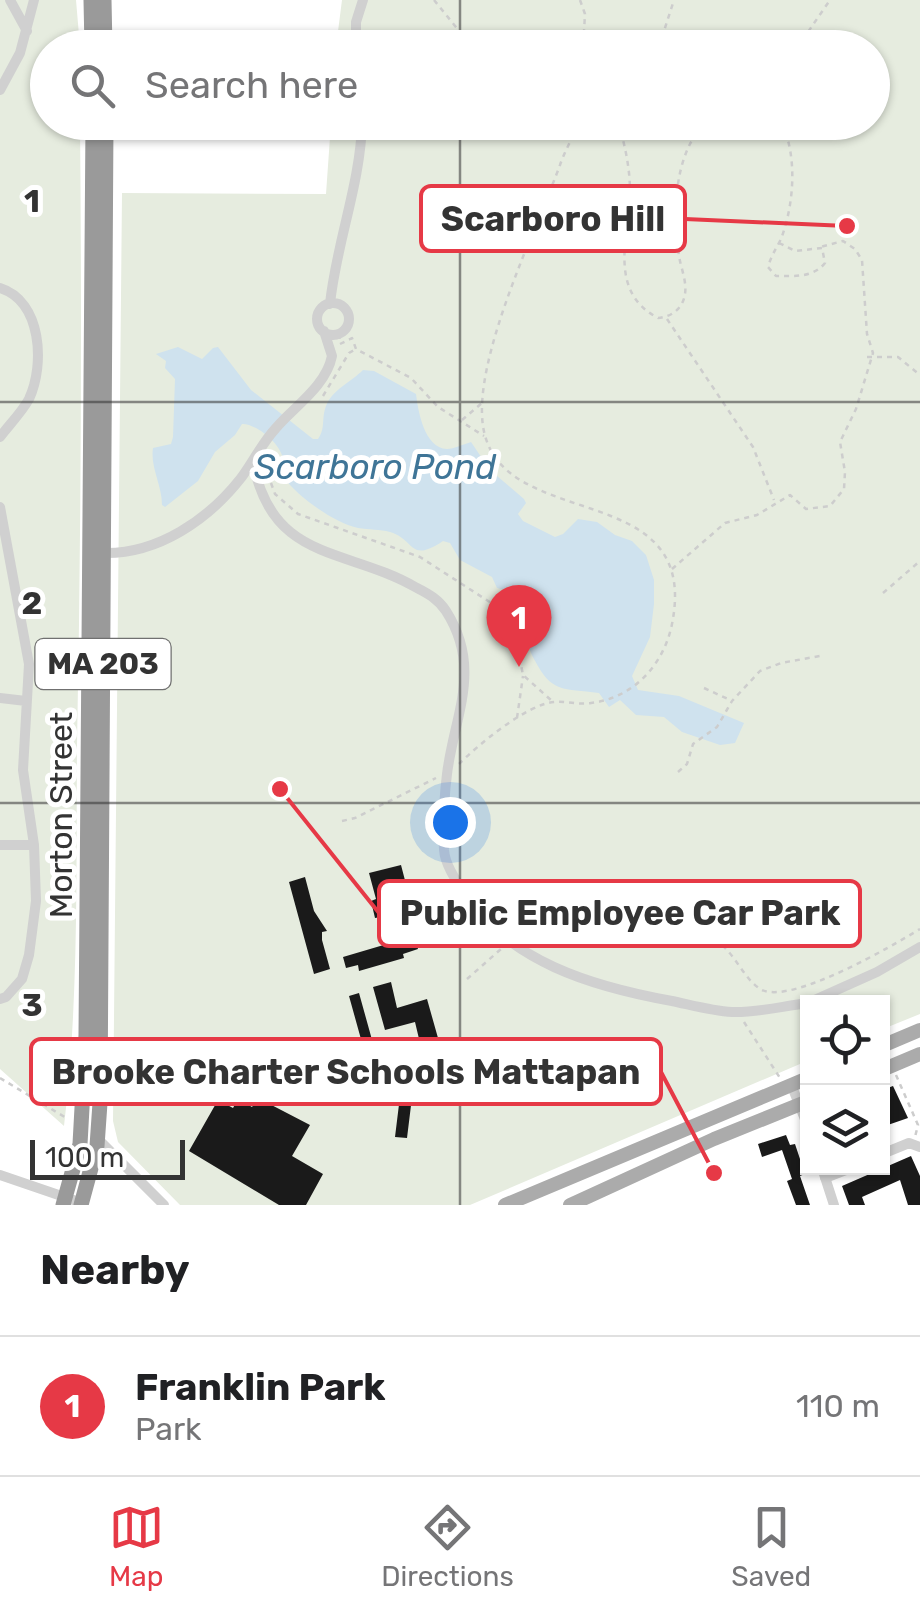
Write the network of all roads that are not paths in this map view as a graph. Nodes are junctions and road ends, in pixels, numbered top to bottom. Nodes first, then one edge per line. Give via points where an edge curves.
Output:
1 (10, 0) edge
2 (34, 0) edge
3 (91, 0) edge
4 (104, 0) edge
5 (363, 0) edge
6 (92, 30) edge
7 (105, 30) edge
8 (356, 30) edge
9 (28, 32) junction
10 (0, 90) edge
11 (93, 140) edge
12 (106, 140) edge
13 (360, 140) edge
14 (0, 288) edge
15 (330, 304) junction
16 (324, 332) junction
17 (0, 438) edge
18 (253, 462) junction
19 (0, 507) edge
20 (104, 552) junction
21 (0, 698) edge
22 (26, 701) junction
23 (0, 844) edge
24 (34, 845) junction
25 (920, 947) edge
26 (0, 985) edge
27 (827, 995) edge
28 (3, 998) edge
29 (800, 1004) edge
30 (920, 1030) edge
31 (890, 1043) edge
32 (920, 1054) edge
33 (890, 1067) edge
34 (800, 1081) edge
35 (792, 1084) junction
36 (800, 1097) edge
37 (800, 1105) edge
38 (98, 1139) junction
39 (917, 1145) edge
40 (890, 1152) edge
41 (0, 1174) edge
42 (824, 1175) edge
43 (64, 1201) edge
44 (82, 1204) edge
45 (164, 1205) edge
46 (505, 1205) edge
47 (570, 1205) edge
48 (834, 1205) edge

1 - 9 street
2 - 9 street
3 - 6 highway
4 - 7 highway
5 - 8 street
9 - 10 street
11 - 43 highway, Morton Street / MA 203 via 86,1054 79,1149
12 - 20 highway, Morton Street / MA 203
13 - 15 street
14 - 17 street via 30,314 40,354 29,398
15 - 16 street via 318,315
15 - 16 street via 342,306 349,324 339,334
16 - 18 street via 330,366
18 - 20 street via 203,517 140,550
18 - 29 street via 264,498 302,540 408,582 445,609 464,670 462,712 446,775 444,855 494,930 553,967 625,993 738,1012
19 - 22 street via 29,664
20 - 38 highway, Morton Street / MA 203
21 - 22 street
22 - 24 street via 23,770
23 - 24 street
24 - 28 street via 29,956 22,979
25 - 27 street
26 - 28 street
30 - 31 main road
32 - 33 main road
34 - 35 main road
35 - 36 street
35 - 46 main road
37 - 47 main road
38 - 44 highway, Morton Street / MA 203
38 - 45 street
39 - 40 street
41 - 43 street
42 - 48 street
43 - 44 street

